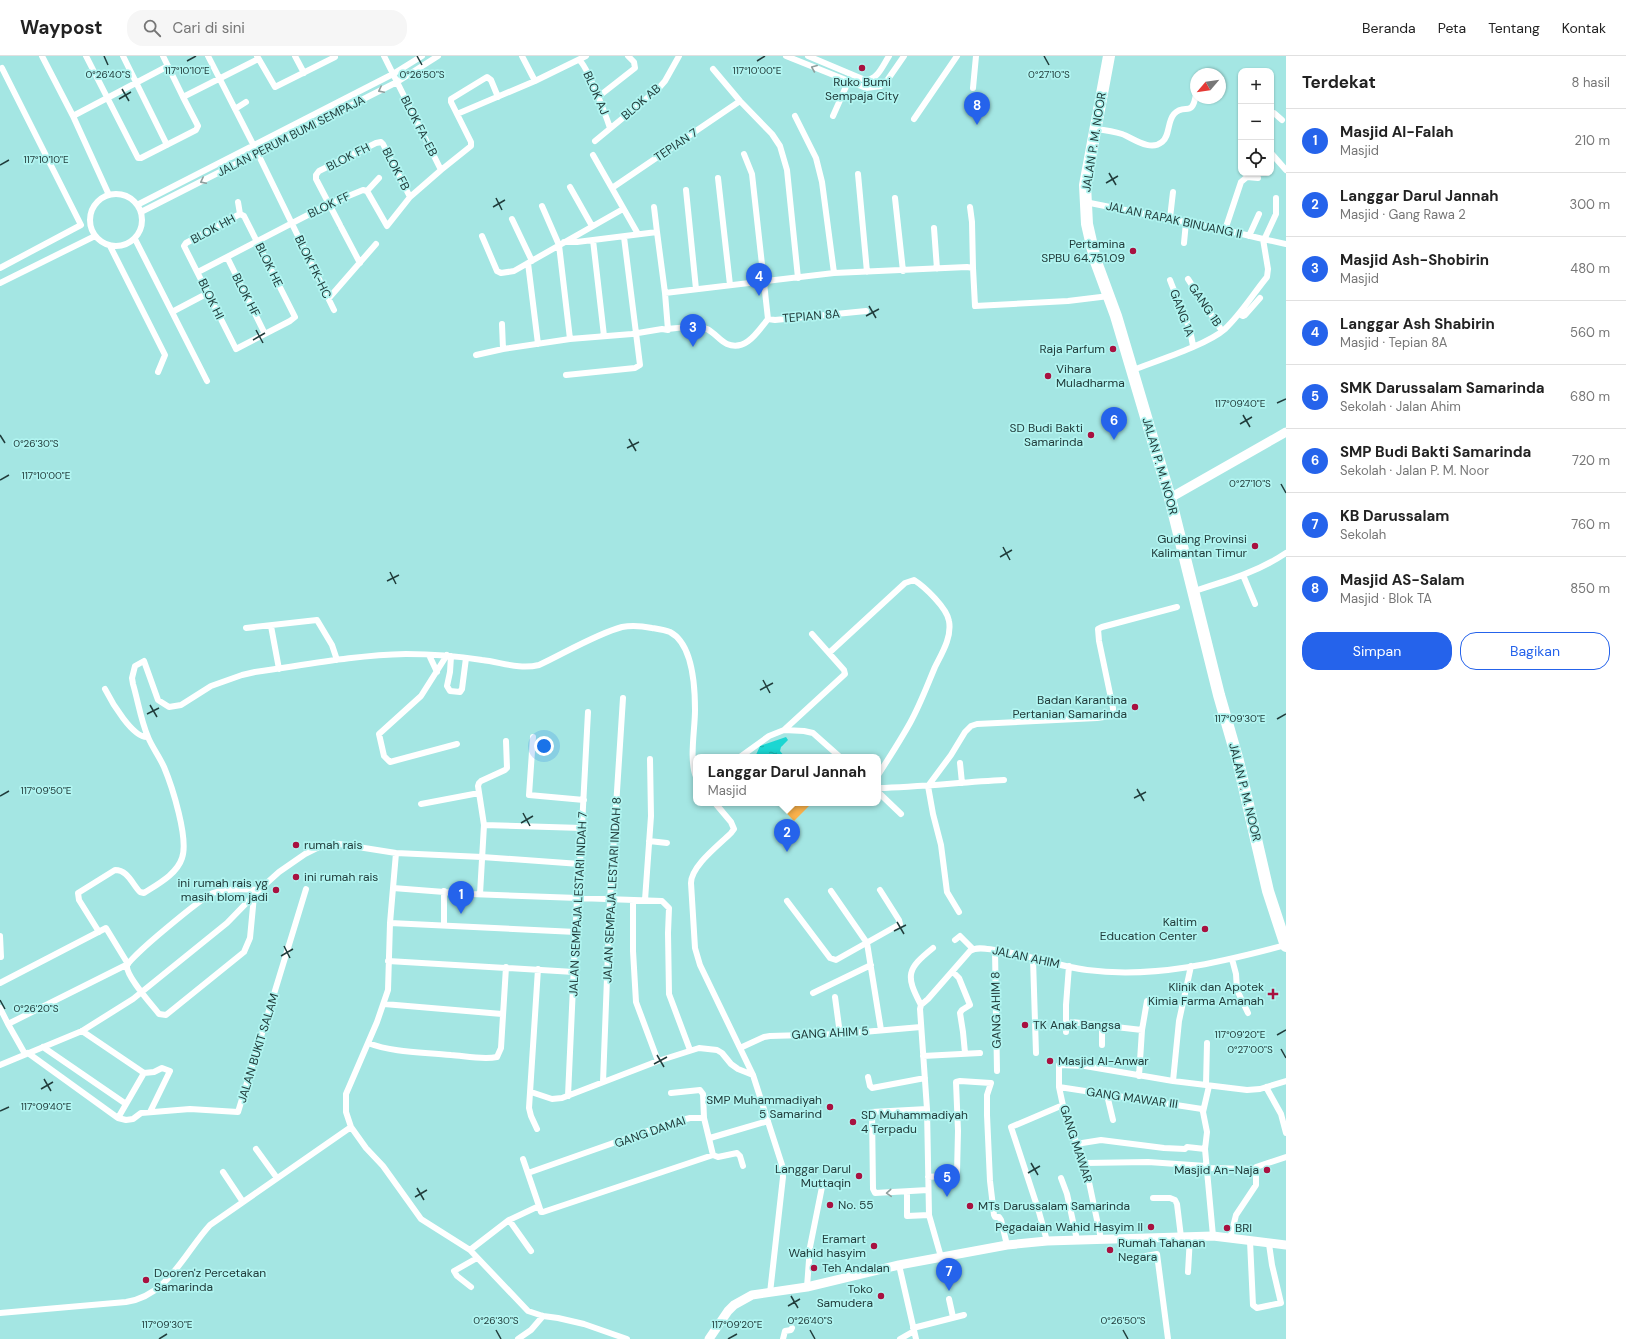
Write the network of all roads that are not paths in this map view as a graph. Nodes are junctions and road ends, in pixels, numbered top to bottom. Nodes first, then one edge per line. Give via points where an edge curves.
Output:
1 (42, 56) edge
2 (86, 56) edge
3 (123, 56) edge
4 (163, 56) edge
5 (208, 56) edge
6 (295, 56) edge
7 (336, 56) edge
8 (384, 56) edge
9 (422, 56) edge
10 (438, 56) edge
11 (522, 56) edge
12 (586, 56) edge
13 (628, 56) edge
14 (679, 56) edge
15 (786, 56) edge
16 (808, 56) edge
17 (889, 56) edge
18 (904, 56) edge
19 (956, 56) edge
20 (976, 56) edge
21 (1109, 56) edge
22 (257, 58) edge
23 (576, 59) edge
24 (168, 66) junction
25 (2, 68) dead end
26 (713, 69) dead end
27 (304, 73) junction
28 (393, 74) junction
29 (220, 78) junction
30 (535, 81) junction
31 (397, 82) junction
32 (848, 82) junction
33 (137, 84) junction
34 (973, 88) dead end
35 (183, 97) junction
36 (498, 97) junction
37 (598, 97) junction
38 (108, 98) junction
39 (740, 101) junction
40 (246, 102) dead end
41 (1194, 104) edge
42 (235, 109) junction
43 (1274, 113) edge
44 (457, 114) junction
45 (73, 116) junction
46 (795, 116) dead end
47 (833, 116) dead end
48 (914, 118) dead end
49 (1282, 120) dead end
50 (610, 128) junction
51 (1095, 129) junction
52 (595, 141) dead end
53 (381, 143) joint
54 (167, 145) junction
55 (253, 146) junction
56 (258, 154) junction
57 (744, 154) dead end
58 (593, 155) dead end
59 (1274, 156) edge
60 (441, 170) junction
61 (1286, 170) edge
62 (858, 174) dead end
63 (1243, 176) edge
64 (379, 178) dead end
65 (718, 178) dead end
66 (1258, 178) dead end
67 (1241, 182) junction
68 (570, 187) dead end
69 (612, 188) junction
70 (686, 190) dead end
71 (367, 191) junction
72 (1173, 192) dead end
73 (109, 195) junction
74 (410, 197) junction
75 (895, 198) dead end
76 (1276, 198) dead end
77 (238, 202) dead end
78 (1085, 202) junction
79 (329, 204) junction
80 (137, 205) junction
81 (542, 206) dead end
82 (654, 207) dead end
83 (970, 207) dead end
84 (623, 209) junction
85 (141, 212) junction
86 (1259, 214) dead end
87 (242, 215) junction
88 (1170, 218) junction
89 (512, 219) dead end
90 (1186, 222) junction
91 (292, 223) junction
92 (592, 226) junction
93 (934, 228) dead end
94 (1225, 230) junction
95 (657, 232) junction
96 (638, 234) junction
97 (95, 236) junction
98 (482, 236) dead end
99 (1249, 236) junction
100 (624, 237) junction
101 (135, 239) junction
102 (593, 240) junction
103 (1268, 240) junction
104 (257, 241) junction
105 (561, 243) junction
106 (1184, 243) dead end
107 (376, 244) dead end
108 (1286, 244) edge
109 (110, 246) junction
110 (185, 248) joint
111 (226, 257) junction
112 (530, 262) junction
113 (360, 263) junction
114 (0, 268) edge
115 (973, 268) junction
116 (937, 269) junction
117 (903, 271) junction
118 (198, 272) junction
119 (867, 272) junction
120 (834, 273) junction
121 (798, 278) junction
122 (1188, 279) dead end
123 (1170, 280) dead end
124 (764, 282) junction
125 (0, 283) edge
126 (730, 285) junction
127 (696, 289) junction
128 (208, 293) junction
129 (665, 293) junction
130 (1109, 296) junction
131 (328, 298) junction
132 (1260, 298) dead end
133 (334, 310) dead end
134 (866, 311) dead end
135 (172, 312) junction
136 (1239, 314) junction
137 (768, 319) junction
138 (502, 324) dead end
139 (668, 329) junction
140 (1222, 331) junction
141 (636, 333) junction
142 (265, 334) junction
143 (604, 336) junction
144 (570, 339) junction
145 (538, 344) junction
146 (1194, 346) junction
147 (503, 349) junction
148 (476, 355) dead end
149 (1133, 370) junction
150 (158, 372) dead end
151 (566, 375) dead end
152 (207, 381) dead end
153 (1286, 432) edge
154 (1170, 498) junction
155 (1286, 553) edge
156 (1243, 575) junction
157 (1194, 591) junction
158 (1255, 604) dead end
159 (1177, 607) dead end
160 (271, 626) junction
161 (246, 628) dead end
162 (812, 634) dead end
163 (829, 653) junction
164 (429, 655) junction
165 (449, 656) junction
166 (466, 658) junction
167 (337, 660) junction
168 (279, 669) junction
169 (437, 672) junction
170 (105, 689) dead end
171 (623, 698) dead end
172 (588, 712) dead end
173 (784, 730) junction
174 (148, 737) junction
175 (533, 737) dead end
176 (506, 741) dead end
177 (457, 744) dead end
178 (693, 754) edge
179 (744, 754) edge
180 (837, 754) edge
181 (650, 760) dead end
182 (960, 763) dead end
183 (881, 770) edge
184 (1004, 780) dead end
185 (962, 782) junction
186 (928, 786) junction
187 (881, 788) edge
188 (479, 793) junction
189 (881, 795) edge
190 (584, 800) junction
191 (421, 804) dead end
192 (718, 806) edge
193 (901, 814) dead end
194 (484, 825) junction
195 (582, 828) junction
196 (649, 842) junction
197 (667, 843) dead end
198 (396, 853) junction
199 (482, 857) junction
200 (580, 864) junction
201 (393, 888) junction
202 (306, 889) dead end
203 (259, 890) junction
204 (880, 890) dead end
205 (444, 891) junction
206 (831, 891) dead end
207 (480, 894) junction
208 (254, 896) junction
209 (577, 899) junction
210 (610, 900) junction
211 (633, 900) junction
212 (645, 900) junction
213 (787, 901) dead end
214 (958, 912) dead end
215 (390, 923) junction
216 (444, 926) junction
217 (99, 932) junction
218 (576, 932) junction
219 (0, 936) edge
220 (955, 940) dead end
221 (867, 943) junction
222 (1286, 945) edge
223 (933, 948) dead end
224 (973, 949) junction
225 (995, 950) junction
226 (1, 957) dead end
227 (1033, 959) junction
228 (1232, 959) junction
229 (388, 962) junction
230 (128, 964) junction
231 (870, 965) junction
232 (1069, 966) junction
233 (1191, 966) junction
234 (506, 967) junction
235 (538, 970) junction
236 (574, 972) junction
237 (953, 972) junction
238 (0, 983) edge
239 (142, 992) junction
240 (813, 993) dead end
241 (836, 997) dead end
242 (1147, 1001) dead end
243 (384, 1004) junction
244 (921, 1005) junction
245 (0, 1008) edge
246 (1248, 1013) dead end
247 (502, 1014) junction
248 (1072, 1022) dead end
249 (8, 1024) junction
250 (1102, 1025) junction
251 (921, 1027) junction
252 (881, 1030) junction
253 (1142, 1030) junction
254 (82, 1031) junction
255 (1066, 1032) dead end
256 (840, 1034) junction
257 (368, 1043) junction
258 (1207, 1043) dead end
259 (1102, 1045) dead end
260 (43, 1047) junction
261 (740, 1048) junction
262 (690, 1050) junction
263 (965, 1053) junction
264 (980, 1053) dead end
265 (1036, 1053) dead end
266 (26, 1054) junction
267 (923, 1056) junction
268 (658, 1061) junction
269 (0, 1065) edge
270 (997, 1071) dead end
271 (144, 1073) junction
272 (753, 1075) junction
273 (1139, 1076) junction
274 (868, 1077) dead end
275 (925, 1078) junction
276 (1173, 1081) junction
277 (1286, 1081) edge
278 (603, 1082) junction
279 (1207, 1085) junction
280 (1059, 1087) junction
281 (1266, 1087) junction
282 (531, 1092) junction
283 (671, 1093) dead end
284 (1107, 1094) junction
285 (568, 1096) junction
286 (126, 1104) junction
287 (1063, 1106) junction
288 (927, 1109) junction
289 (150, 1112) junction
290 (1203, 1112) junction
291 (118, 1118) junction
292 (704, 1118) junction
293 (1113, 1120) dead end
294 (768, 1121) junction
295 (351, 1127) junction
296 (537, 1129) dead end
297 (1286, 1133) edge
298 (710, 1138) junction
299 (1076, 1144) junction
300 (256, 1149) dead end
301 (1205, 1149) junction
302 (713, 1155) junction
303 (1286, 1157) edge
304 (523, 1159) dead end
305 (1085, 1162) junction
306 (743, 1166) dead end
307 (1207, 1167) junction
308 (1255, 1169) junction
309 (223, 1172) dead end
310 (528, 1173) junction
311 (928, 1177) junction
312 (277, 1178) junction
313 (1062, 1178) dead end
314 (822, 1187) dead end
315 (928, 1190) junction
316 (907, 1192) junction
317 (1153, 1198) dead end
318 (243, 1202) junction
319 (539, 1206) junction
320 (929, 1215) junction
321 (509, 1220) junction
322 (1213, 1236) junction
323 (1185, 1237) junction
324 (1101, 1239) junction
325 (1230, 1239) junction
326 (1077, 1240) junction
327 (1047, 1241) junction
328 (1250, 1241) junction
329 (1269, 1244) junction
330 (1007, 1245) junction
331 (1286, 1245) edge
332 (470, 1250) junction
333 (531, 1251) dead end
334 (941, 1257) junction
335 (1140, 1257) dead end
336 (477, 1258) junction
337 (899, 1265) junction
338 (1188, 1272) dead end
339 (471, 1287) dead end
340 (807, 1287) junction
341 (770, 1293) junction
342 (950, 1299) dead end
343 (0, 1313) edge
344 (964, 1315) dead end
345 (543, 1316) junction
346 (954, 1317) junction
347 (792, 1328) dead end
348 (914, 1330) junction
349 (624, 1338) edge
350 (518, 1339) edge
351 (710, 1339) edge
352 (783, 1339) edge
353 (900, 1339) edge
354 (916, 1339) edge
355 (1168, 1339) edge

1 - 45 street
2 - 38 street
3 - 33 street
4 - 24 street
5 - 29 street, BLOK FK-HC
6 - 27 street
7 - 27 street
8 - 28 street, BLOK FA-EB
9 - 28 street, JALAN PERUM BUMI SEMPAJA
10 - 31 street, JALAN PERUM BUMI SEMPAJA
11 - 30 street
12 - 23 street
13 - 37 street via 634,62 635,68
14 - 50 street, BLOK AB via 661,85
32 -> 15 street
16 - 17 street via 865,80 875,78
18 - 32 street via 881,86 866,88
19 - 48 street
20 - 34 street
21 - 51 highway, JALAN P. M. NOOR
22 - 27 street via 275,88
22 - 29 street
23 - 30 street
23 - 37 street, BLOK AJ via 583,65
24 - 33 street
24 - 35 street
25 - 114 street via 81,224
26 - 39 street
28 - 31 street, BLOK FA-EB
28 - 55 street, JALAN PERUM BUMI SEMPAJA
29 - 35 street
29 - 42 street, BLOK FK-HC
30 - 36 street
31 -> 56 street, JALAN PERUM BUMI SEMPAJA
31 - 60 street, BLOK FA-EB
32 - 47 street
33 - 38 street
33 - 54 street
35 - 54 street via 198,127
36 - 44 street
36 - 44 street via 487,77 451,99
37 - 50 street, BLOK AJ
38 - 45 street
38 - 54 street via 138,158
39 - 69 street, TEPIAN 7
39 - 121 street via 772,134 784,156
40 - 42 street
41 - 51 street via 1191,108 1174,114 1163,142 1157,144 1149,145 1122,134
42 - 55 street, BLOK FK-HC
43 - 49 street
44 - 60 street via 471,146
45 - 73 street
46 - 120 street via 818,164
50 - 52 street, BLOK AB
51 - 78 highway, JALAN P. M. NOOR via 1085,184
53 - 74 street, BLOK FB
53 - 79 street, BLOK FH via 376,143 318,171 316,178
55 - 56 street, BLOK FK-HC
55 - 80 street, JALAN PERUM BUMI SEMPAJA
56 -> 85 street, JALAN PERUM BUMI SEMPAJA
56 - 91 street, BLOK FK-HC
57 - 124 street, TEPIAN 8A via 752,174
58 - 69 street
59 - 61 street
60 - 74 street
62 - 119 street
63 - 67 street
64 - 71 street
65 - 126 street
66 - 67 street via 1247,176
67 - 94 street
68 - 92 street
69 - 84 street
70 - 127 street
71 - 74 street via 387,226
71 - 79 street, BLOK FF via 363,190
72 - 88 street
73 - 80 street via 122,195
73 - 97 street via 98,202 90,218
75 - 117 street
76 - 103 street via 1276,214
77 - 87 street, BLOK HE
78 - 88 street, JALAN RAPAK BINUANG II
78 - 130 highway, JALAN P. M. NOOR via 1090,241
79 - 91 street, BLOK FF
79 - 113 street
80 - 85 street
81 - 105 street
82 - 95 street
83 - 115 street
84 - 92 street
84 - 96 street
85 - 101 street via 142,226
86 - 99 street
87 - 104 street, BLOK HE
87 - 110 street, BLOK HH via 186,243
88 - 90 street, JALAN RAPAK BINUANG II
89 - 112 street
90 - 94 street, JALAN RAPAK BINUANG II
90 - 106 street
91 - 104 street, BLOK FF
91 - 131 street, BLOK FK-HC
92 - 105 street
93 - 116 street
94 - 99 street, JALAN RAPAK BINUANG II
95 - 96 street
95 - 129 street
96 - 100 street
97 - 109 street
97 - 125 street
98 - 112 street via 497,271 514,271
99 - 103 street, JALAN RAPAK BINUANG II
100 - 102 street
100 - 141 street
101 - 109 street via 123,245
101 - 135 street
102 - 105 street
102 - 143 street
103 - 108 street, JALAN RAPAK BINUANG II
103 - 136 street via 1268,273
104 - 111 street, BLOK FF
104 - 142 street, BLOK HE via 294,314 294,319
105 - 112 street
105 - 144 street
107 - 113 street
109 - 150 street via 165,355
110 - 118 street, BLOK HI
111 - 118 street, BLOK FF
111 - 142 street, BLOK HF
112 - 145 street
113 - 131 street
115 - 116 street
115 - 130 street via 975,306
116 - 117 street
117 - 119 street
118 - 128 street, BLOK HI
119 - 120 street
120 - 121 street
121 - 124 street
122 - 140 street, GANG 1B
123 - 146 street, GANG 1A via 1190,325
124 - 126 street
124 - 137 street, TEPIAN 8A
126 - 127 street
127 - 129 street
128 - 135 street
128 - 142 street, BLOK HI via 234,347 238,349
129 - 139 street
130 - 149 highway, JALAN P. M. NOOR
131 - 133 street, BLOK FK-HC
132 - 136 street via 1245,315
134 - 137 street, TEPIAN 8A
135 - 152 street
136 - 140 street
137 - 139 street via 749,341 739,345 727,344 701,327
138 - 147 street
139 - 141 street
140 - 146 street
141 - 143 street
141 - 151 street via 640,362 638,367
143 - 144 street
144 - 145 street
145 - 147 street
146 - 149 street
147 - 148 street
149 - 154 highway, JALAN P. M. NOOR
153 - 154 street
154 - 157 highway, JALAN P. M. NOOR
155 - 156 street
156 - 157 street
156 - 158 street
157 - 222 highway, JALAN P. M. NOOR via 1268,891
159 - 186 street via 1098,629 1113,708 1111,716 971,726
160 - 161 street
160 - 167 street via 285,622 318,620
160 - 168 street
162 - 163 street
163 - 173 street via 845,674
163 - 183 street via 910,580 918,582 931,595 945,611 949,620 947,641 924,694
164 - 165 street
164 - 167 street via 405,654
164 - 169 street
165 - 166 street
165 - 166 street via 450,672 447,686 450,692 456,693 462,689
165 - 169 street
166 - 178 street via 531,667 622,627 645,627 670,632 682,643 693,673
167 - 168 street
168 - 174 street via 234,677 211,686 181,705 169,707 158,700 144,661 140,663 135,666 132,678
169 - 177 street via 421,696 379,734 384,756 387,760 394,761
170 - 174 street via 132,729 141,736
171 - 210 street, JALAN SEMPAJA LESTARI INDAH 8
172 - 190 street, JALAN SEMPAJA LESTARI INDAH 7
173 - 179 street via 769,736
173 - 180 street via 813,733
174 - 217 street via 164,768 182,828 182,860 171,874 142,893 121,870 110,871 78,893 79,900
175 - 190 street via 529,795
176 - 188 street via 507,768 479,783
181 - 196 street
182 - 185 street
184 - 185 street
185 - 186 street
186 - 187 street
186 - 214 street via 941,845 947,892
188 - 191 street
188 - 194 street
189 - 193 street
190 - 195 street, JALAN SEMPAJA LESTARI INDAH 7
192 - 261 street via 734,829 692,874 695,948 700,965
194 - 195 street
194 - 199 street
195 - 200 street, JALAN SEMPAJA LESTARI INDAH 7
196 - 197 street
196 - 212 street
198 - 199 street
198 - 201 street
198 - 203 street via 349,844 334,843 321,846 288,865
199 - 200 street
199 - 207 street
200 - 209 street, JALAN SEMPAJA LESTARI INDAH 7
201 - 205 street
201 - 215 street
202 - 289 street, JALAN BUKIT SALAM via 238,1112 190,1109
203 - 208 street
203 - 230 street via 227,890 210,894 143,948
204 - 221 street via 900,922
205 - 207 street
205 - 216 street
206 - 221 street
207 - 209 street
208 - 239 street via 227,923
208 - 239 street via 250,938 246,950 237,958 165,1016 159,1014
209 - 210 street
209 - 218 street, JALAN SEMPAJA LESTARI INDAH 7
210 - 211 street
210 - 278 street, JALAN SEMPAJA LESTARI INDAH 8
211 - 212 street
211 - 268 street via 636,1002
212 - 262 street via 662,901 669,908 670,994
213 - 221 street via 832,959 837,959
215 - 216 street
215 - 229 street
216 - 218 street
217 - 230 street via 106,928
217 - 238 street
218 - 236 street, JALAN SEMPAJA LESTARI INDAH 7
219 - 226 street
220 - 224 street via 960,936
221 - 231 street
222 - 228 street, JALAN AHIM
223 - 244 street via 918,960 911,976 911,984
224 - 225 street, JALAN AHIM
224 - 237 street
225 - 227 street, JALAN AHIM
225 - 270 street, GANG AHIM 8
227 - 232 street, JALAN AHIM
227 - 265 street
228 - 233 street, JALAN AHIM
228 - 246 street via 1236,974 1236,990
229 - 234 street
229 - 243 street via 388,990
230 - 239 street via 128,972
230 - 249 street
231 - 240 street
231 - 252 street
232 - 233 street, JALAN AHIM via 1087,970 1127,972
232 - 255 street
233 - 276 street via 1179,1021
234 - 235 street
234 - 247 street
235 - 236 street
235 - 282 street
236 - 285 street, JALAN SEMPAJA LESTARI INDAH 7
237 - 244 street
237 - 263 street via 959,978 970,1005 960,1013
239 - 254 street
241 - 256 street
242 - 253 street
243 - 247 street
243 - 257 street
244 - 251 street
245 - 249 street
247 - 257 street via 500,1052 494,1057 408,1052
248 - 250 street
249 - 266 street
250 - 253 street
250 - 259 street
251 - 252 street, GANG AHIM 5
251 - 267 street
252 - 256 street, GANG AHIM 5
253 - 273 street
254 - 260 street
254 - 271 street
256 - 261 street, GANG AHIM 5 via 770,1036
257 - 295 street via 346,1094 346,1112
258 - 279 street
260 - 266 street
260 - 286 street
261 - 272 street
262 - 268 street
262 - 272 street via 717,1050 738,1069
263 - 264 street
263 - 267 street
266 - 269 street
266 - 291 street
267 - 275 street
268 - 278 street
271 - 286 street
271 - 289 street via 162,1068 170,1071
272 - 294 street
273 - 276 street, GANG MAWAR
273 - 280 street, GANG MAWAR via 1060,1064
274 - 275 street via 872,1088
275 - 288 street
276 - 279 street, GANG MAWAR
277 - 281 street, GANG MAWAR
278 - 285 street
279 - 281 street, GANG MAWAR via 1247,1090
279 - 290 street
280 - 284 street, GANG MAWAR III
280 - 287 street, GANG MAWAR
281 - 297 street via 1281,1114
282 - 285 street via 552,1099
282 - 296 street via 529,1111
283 - 292 street via 700,1090
284 - 290 street, GANG MAWAR III via 1202,1109
284 - 293 street
286 - 291 street
287 - 299 street, GANG MAWAR
287 - 327 street via 1011,1128
288 - 311 street
316 -> 288 street via 875,1193 873,1189 872,1112
289 - 291 street, JALAN BUKIT SALAM via 141,1113 132,1119
290 - 301 street via 1207,1132
292 - 298 street
292 - 310 street, GANG DAMAI via 673,1122
294 - 298 street
294 - 341 street via 782,1165 783,1177
295 - 312 street
295 - 332 street via 421,1219
298 - 302 street
299 - 301 street via 1101,1140 1164,1148 1185,1149 1187,1146
299 - 305 street, GANG MAWAR
300 - 312 street
301 - 307 street
302 - 306 street via 718,1157 737,1153
302 - 319 street via 543,1212
303 - 308 street via 1259,1165
304 - 310 street
305 - 307 street via 1148,1162
305 - 324 street, GANG MAWAR
307 - 308 street
307 - 322 street
308 - 325 street via 1256,1185 1236,1215
309 - 318 street
310 - 319 street
311 - 315 street
311 - 330 street via 957,1173 956,1082 991,1083 987,1115 990,1180 994,1215 1001,1220
312 - 318 street
313 - 326 street
314 - 340 street via 810,1247
315 - 316 street
315 - 320 street
316 - 320 street via 907,1216
317 - 323 street via 1175,1200
318 - 343 street via 210,1225 176,1270 142,1298 126,1302
319 - 321 street
320 - 334 street
321 - 332 street
321 - 333 street
322 - 323 street
322 - 325 street
323 - 324 street
323 - 338 street
324 - 326 street
325 - 328 street
326 - 327 street
327 - 330 street
328 - 329 street
328 - 329 street via 1253,1305 1257,1308 1281,1303
329 - 331 street
330 - 334 street
332 - 336 street
334 - 337 street
335 - 355 street via 1157,1254
336 - 339 street via 454,1271
336 - 345 street via 522,1306 532,1313
337 - 340 street
337 - 348 street
340 - 341 street
341 - 351 street via 752,1295 734,1305
342 - 346 street
344 - 346 street
345 - 349 street via 584,1324
345 - 350 street via 531,1330
346 - 348 street
347 - 352 street via 785,1331
348 - 353 street
348 - 354 street

